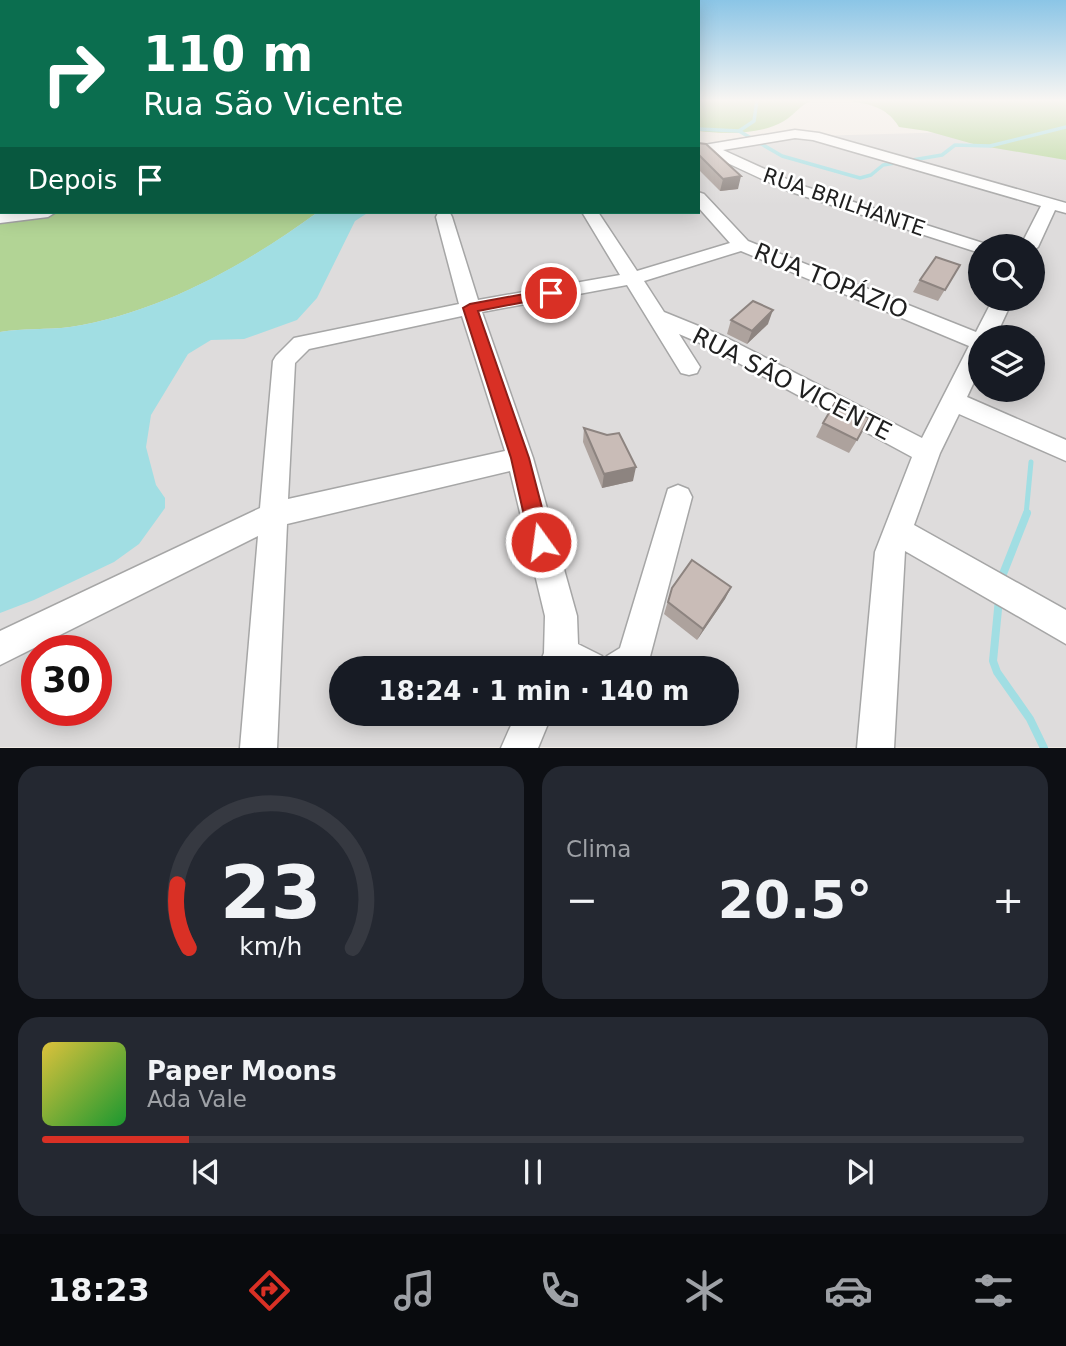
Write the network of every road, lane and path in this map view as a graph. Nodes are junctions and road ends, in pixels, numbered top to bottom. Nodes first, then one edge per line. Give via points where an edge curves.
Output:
1 (790, 135) edge
2 (804, 135) edge
3 (704, 150) edge
4 (700, 199) edge
5 (1058, 206) edge
6 (32, 214) edge
7 (591, 214) edge
8 (444, 217) dead end
9 (0, 218) edge
10 (1038, 234) edge
11 (968, 244) edge
12 (743, 245) junction
13 (633, 278) junction
14 (470, 308) junction
15 (656, 316) junction
16 (968, 339) edge
17 (689, 367) dead end
18 (968, 369) edge
19 (953, 401) junction
20 (1066, 451) edge
21 (927, 453) junction
22 (520, 458) junction
23 (678, 497) dead end
24 (273, 515) junction
25 (898, 531) junction
26 (1066, 628) edge
27 (0, 648) edge
28 (568, 656) edge
29 (635, 656) edge
30 (529, 726) edge
31 (258, 747) edge
32 (519, 747) edge
33 (875, 747) edge

1 - 3 street
2 - 5 street
3 - 11 street, RUA BRILHANTE via 794,188
4 - 12 street, RUA TOPÁZIO
5 - 10 street
6 - 9 street
7 - 13 street, RUA SÃO VICENTE
8 - 14 street
12 - 13 street
12 - 16 street, RUA TOPÁZIO
13 - 14 street
13 - 15 street, RUA SÃO VICENTE
14 - 22 street
14 - 24 street via 302,343 284,361
15 - 17 street, RUA SÃO VICENTE
15 - 21 street, RUA SÃO VICENTE via 715,341
18 - 19 street
19 - 20 street
19 - 21 street
21 - 25 street
22 - 24 street
22 - 28 street
23 - 29 street
24 - 27 street
24 - 31 street
25 - 26 street
25 - 33 street via 890,552
30 - 32 street

